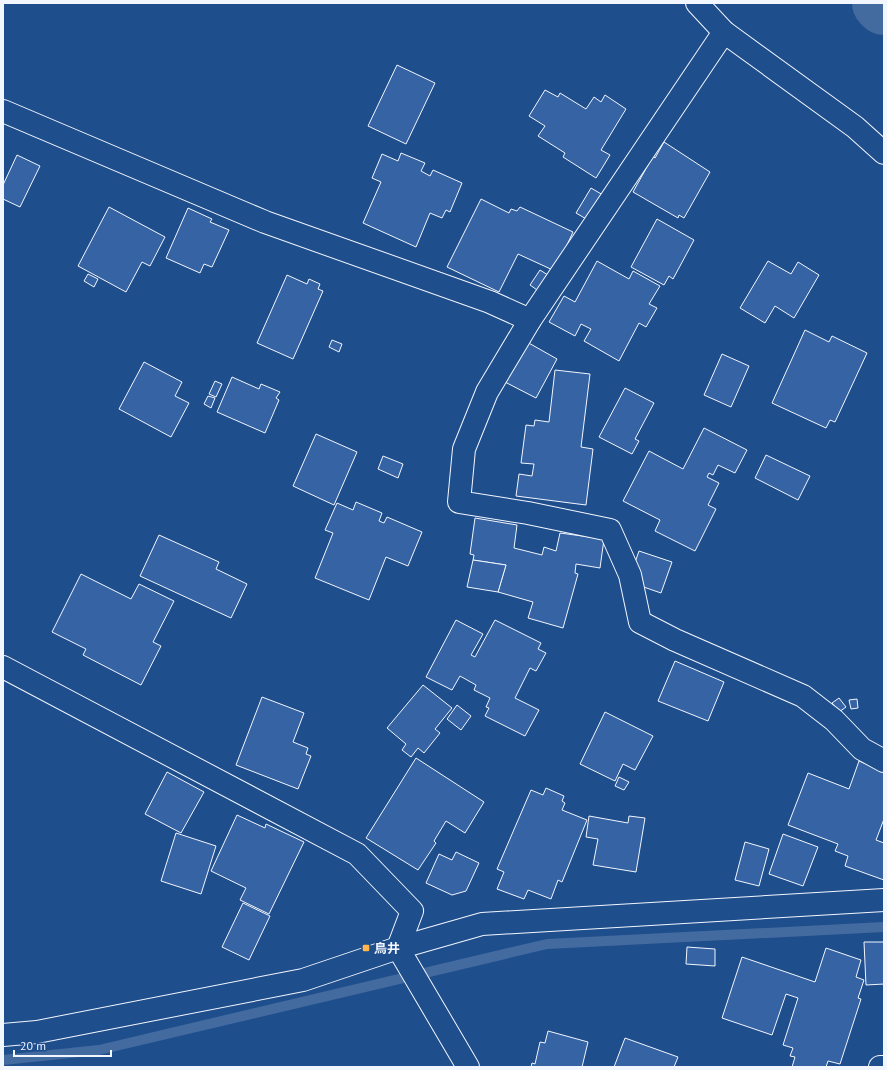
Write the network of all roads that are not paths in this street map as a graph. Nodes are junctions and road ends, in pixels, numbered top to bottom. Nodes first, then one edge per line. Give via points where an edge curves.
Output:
1 (697, 3) edge
2 (724, 32) junction
3 (3, 111) edge
4 (884, 153) edge
5 (530, 320) junction
6 (3, 667) edge
7 (884, 761) edge
8 (884, 900) edge
9 (398, 948) junction
10 (3, 1035) edge
11 (884, 1066) edge
12 (468, 1067) edge
13 (880, 1067) edge

1 - 2 street
2 - 4 street via 855,127
2 - 5 street
3 - 5 street via 265,222 490,302
5 - 7 street via 487,392 464,449 459,502 528,512 610,530 630,575 640,622 803,696 834,720 862,750
6 - 9 street via 357,854 412,911
8 - 9 street via 482,924
9 - 10 street via 303,980 37,1032
9 - 12 street
11 - 13 street

